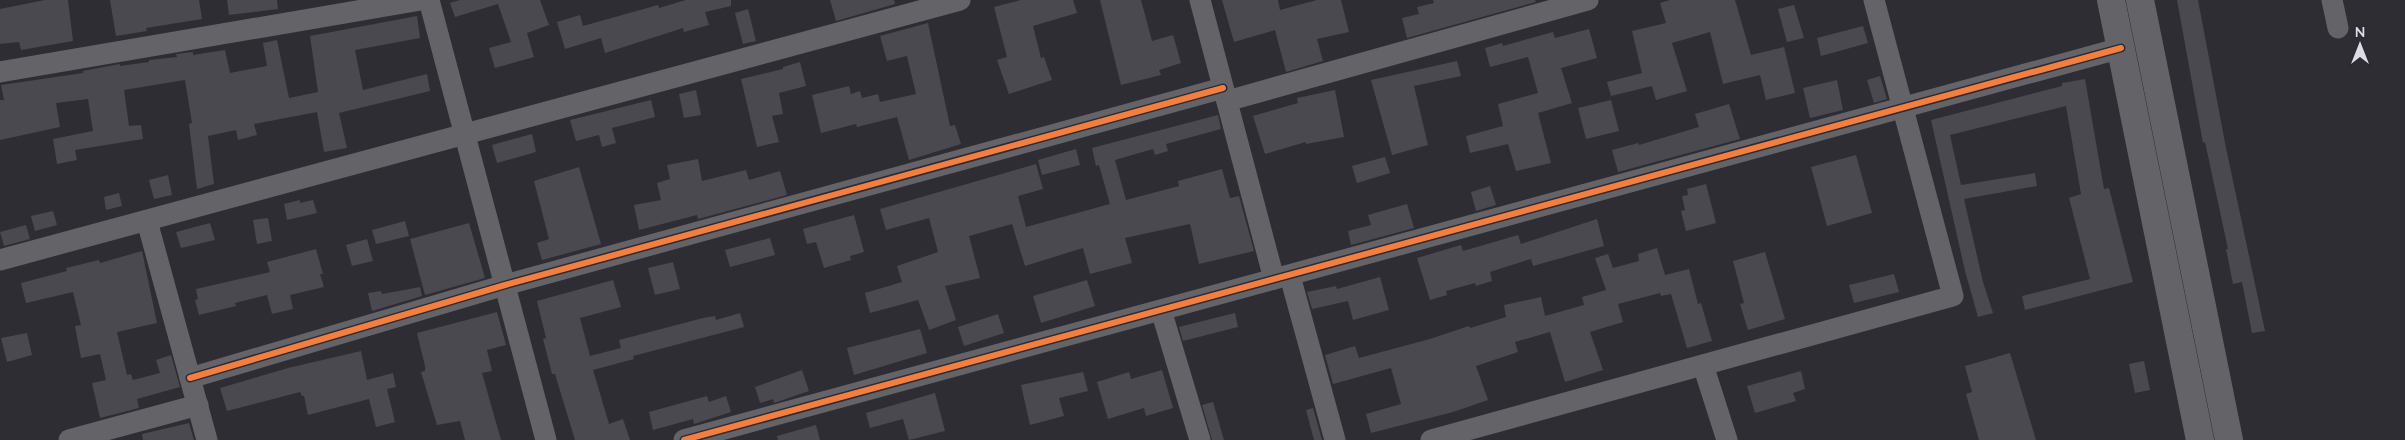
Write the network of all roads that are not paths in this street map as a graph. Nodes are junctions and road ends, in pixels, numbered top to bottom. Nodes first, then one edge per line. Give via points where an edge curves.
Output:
1 (421, 0) edge
2 (429, 0) edge
3 (960, 0) edge
4 (1200, 0) edge
5 (1588, 0) edge
6 (1874, 0) edge
7 (2111, 0) edge
8 (2140, 0) edge
9 (2332, 0) edge
10 (2338, 28) dead end
11 (2121, 48) junction
12 (0, 72) edge
13 (1225, 95) junction
14 (1903, 107) junction
15 (464, 135) junction
16 (147, 220) junction
17 (0, 260) edge
18 (1282, 277) junction
19 (505, 285) junction
20 (1161, 310) junction
21 (1703, 365) junction
22 (190, 378) junction
23 (198, 405) junction
24 (69, 440) edge
25 (207, 440) edge
26 (546, 440) edge
27 (684, 440) edge
28 (1200, 440) edge
29 (1336, 440) edge
30 (1432, 440) edge
31 (1726, 440) edge
32 (2200, 440) edge
33 (2228, 440) edge

1 - 12 street
2 - 15 street
3 - 15 street
4 - 13 street
5 - 13 street
6 - 14 street
7 - 11 main road
8 - 33 main road
9 - 10 street
11 - 14 street
11 - 32 main road
13 - 18 street
13 - 19 street
14 - 18 street
14 - 21 street via 1952,296
15 - 16 street
15 - 19 street
16 - 17 street
16 - 22 street
18 - 20 street
18 - 29 street
19 - 22 street
19 - 26 street
20 - 27 street
20 - 28 street
21 - 30 street
21 - 31 street
22 - 23 street
23 - 24 street
23 - 25 street

